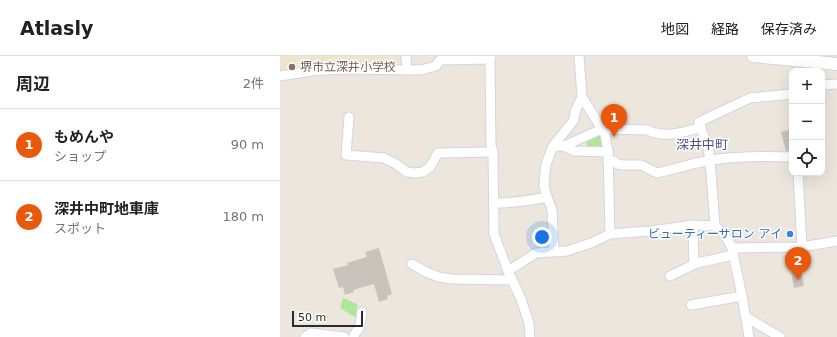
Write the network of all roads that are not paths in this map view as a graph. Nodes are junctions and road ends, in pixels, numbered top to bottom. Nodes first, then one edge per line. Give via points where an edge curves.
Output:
1 (406, 56) edge
2 (579, 56) edge
3 (753, 56) edge
4 (440, 58) edge
5 (491, 58) edge
6 (837, 64) edge
7 (407, 70) junction
8 (280, 76) edge
9 (837, 84) edge
10 (825, 85) edge
11 (789, 94) edge
12 (582, 96) junction
13 (349, 117) dead end
14 (701, 127) junction
15 (602, 129) junction
16 (553, 146) junction
17 (564, 146) junction
18 (493, 152) junction
19 (608, 157) junction
20 (789, 157) edge
21 (710, 160) junction
22 (798, 176) edge
23 (547, 197) junction
24 (494, 203) junction
25 (693, 225) junction
26 (715, 226) junction
27 (610, 234) junction
28 (837, 241) edge
29 (802, 247) junction
30 (554, 251) junction
31 (732, 251) junction
32 (412, 264) dead end
33 (694, 264) junction
34 (508, 272) junction
35 (670, 276) dead end
36 (512, 280) junction
37 (742, 296) junction
38 (691, 305) dead end
39 (362, 312) dead end
40 (746, 317) junction
41 (305, 337) edge
42 (344, 337) edge
43 (353, 337) edge
44 (530, 337) edge
45 (749, 337) edge
46 (780, 337) edge

1 - 7 street
2 - 12 street
3 - 6 street
4 - 5 street
4 - 7 street via 436,66
5 - 18 street via 490,145
7 - 8 street via 340,69
9 - 10 street
11 - 14 street via 750,98 699,122
12 - 15 street
12 - 16 street via 574,120
13 - 18 street via 346,155 384,158 407,172 423,172 430,167 438,153
14 - 15 street via 668,134 654,134 648,130
14 - 21 street
15 - 17 street
15 - 19 street
16 - 17 street
16 - 23 street via 546,164 544,185
17 - 19 street via 574,152
18 - 24 street
19 - 21 street via 617,164 641,165 657,173
19 - 27 street
20 - 21 street via 734,157
21 - 26 street
22 - 29 street
23 - 24 street via 514,203
23 - 30 street via 552,210
24 - 34 street via 494,234
25 - 26 street
25 - 27 street via 651,232
25 - 33 street
26 - 31 street via 725,235
27 - 30 street via 573,249
28 - 29 street
29 - 31 street
30 - 34 street via 536,252
31 - 33 street
31 - 37 street
32 - 36 street via 439,277
33 - 35 street
34 - 36 street
36 - 44 street via 529,323
37 - 38 street
37 - 40 street
39 - 43 street via 360,326
40 - 45 street
40 - 46 street
41 - 42 street via 311,333

